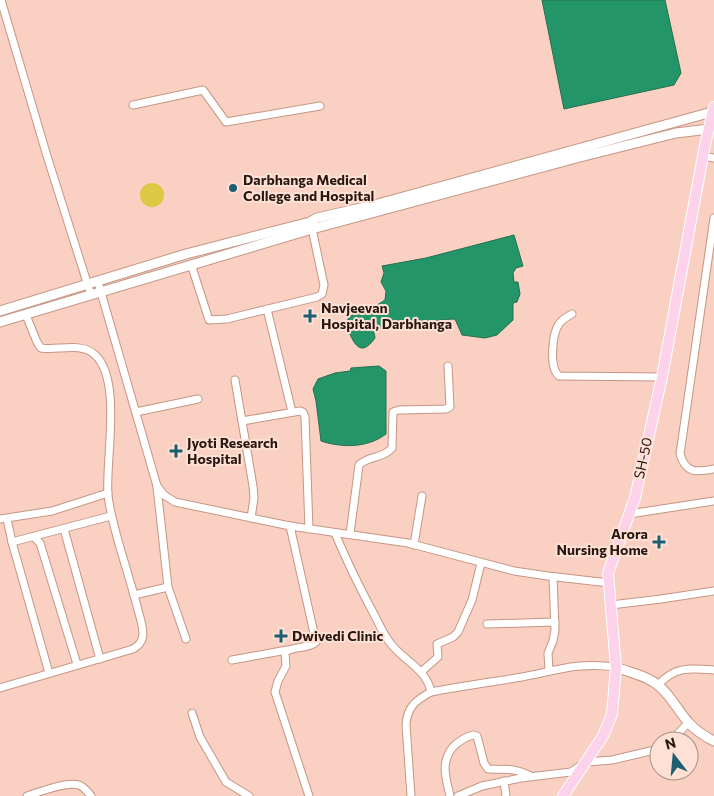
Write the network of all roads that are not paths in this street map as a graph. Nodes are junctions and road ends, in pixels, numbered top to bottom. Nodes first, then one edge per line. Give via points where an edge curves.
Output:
1 (2, 0) edge
2 (0, 22) edge
3 (8, 23) junction
4 (133, 105) dead end
5 (320, 106) dead end
6 (713, 110) edge
7 (708, 129) junction
8 (703, 156) junction
9 (714, 158) edge
10 (375, 208) junction
11 (714, 218) edge
12 (311, 226) junction
13 (191, 264) junction
14 (98, 282) junction
15 (88, 285) junction
16 (101, 292) junction
17 (91, 294) junction
18 (267, 309) junction
19 (1, 311) edge
20 (26, 314) junction
21 (572, 314) dead end
22 (2, 322) edge
23 (448, 366) dead end
24 (662, 377) junction
25 (235, 380) dead end
26 (198, 399) dead end
27 (136, 412) junction
28 (292, 412) junction
29 (242, 421) junction
30 (714, 469) edge
31 (157, 486) junction
32 (108, 493) junction
33 (422, 496) dead end
34 (714, 501) edge
35 (629, 514) junction
36 (111, 516) junction
37 (251, 518) junction
38 (4, 519) edge
39 (290, 526) junction
40 (64, 529) junction
41 (309, 529) junction
42 (335, 533) junction
43 (350, 534) junction
44 (34, 537) junction
45 (12, 542) junction
46 (414, 545) junction
47 (481, 563) junction
48 (553, 577) junction
49 (609, 583) junction
50 (168, 587) junction
51 (714, 591) edge
52 (134, 595) junction
53 (611, 605) junction
54 (555, 622) junction
55 (487, 624) dead end
56 (186, 639) dead end
57 (287, 650) junction
58 (100, 658) junction
59 (232, 660) dead end
60 (77, 664) junction
61 (616, 668) junction
62 (714, 670) edge
63 (549, 671) junction
64 (49, 672) junction
65 (421, 672) junction
66 (658, 685) junction
67 (0, 688) edge
68 (431, 692) junction
69 (192, 713) dead end
70 (688, 723) junction
71 (681, 731) edge
72 (714, 741) edge
73 (649, 751) edge
74 (586, 762) junction
75 (531, 776) junction
76 (504, 781) junction
77 (27, 796) edge
78 (91, 796) edge
79 (249, 796) edge
80 (309, 796) edge
81 (411, 796) edge
82 (450, 796) edge
83 (458, 796) edge
84 (506, 796) edge
85 (563, 796) edge

1 - 3 street
2 - 3 street
3 - 15 street
4 - 5 street via 203,90 226,122
6 - 7 main road, SH-50
6 - 10 street
7 - 8 main road, SH-50
7 - 10 street via 676,133
8 - 9 street
8 - 24 main road, SH-50
10 - 12 street via 317,218
11 - 30 street via 680,454 690,469
12 - 13 street
12 - 14 street via 186,254
12 - 18 street via 324,286 322,294
13 - 16 street
13 - 18 street via 209,320
14 - 15 street
14 - 16 street
15 - 17 street
15 - 19 street
16 - 17 street
16 - 27 street
17 - 20 street
18 - 28 street
19 - 22 street
20 - 22 street
20 - 32 street via 42,348 88,351 103,367 111,409
21 - 24 street via 561,321 555,336 553,366 559,376
23 - 43 street via 450,407 393,412 392,448 384,456 366,459 359,465
24 - 35 main road, SH-50
25 - 29 street
26 - 27 street
27 - 31 street
28 - 29 street
28 - 41 street via 300,411 305,417
29 - 37 street via 253,486
31 - 37 street via 175,502
31 - 50 street
32 - 36 street
32 - 38 street via 52,510
33 - 46 street
34 - 35 street
35 - 49 main road, SH-50 via 608,573
36 - 40 street
36 - 52 street
37 - 39 street
38 - 45 street
39 - 41 street
39 - 57 street via 316,642
40 - 44 street
40 - 58 street
41 - 42 street
42 - 43 street
42 - 65 street via 389,642
43 - 46 street
44 - 45 street
44 - 60 street via 40,543
45 - 64 street
46 - 47 street
47 - 48 street
47 - 65 street via 472,600 458,632 437,644 438,657
48 - 49 street
48 - 54 street
49 - 53 main road, SH-50
50 - 52 street
50 - 56 street
51 - 53 street
52 - 58 street via 143,630 141,643 133,649
53 - 61 main road, SH-50
54 - 55 street
54 - 63 street via 555,635 548,653
57 - 59 street
57 - 80 street via 286,666 276,688 276,697
58 - 60 street
60 - 64 street
61 - 63 street via 580,665
61 - 66 street
61 - 74 main road, SH-50 via 612,714 603,736
62 - 66 street via 679,670 669,674
63 - 68 street
64 - 67 street
65 - 68 street via 429,682
66 - 70 street
68 - 81 street via 411,706 407,715
69 - 79 street via 200,737 226,782
70 - 71 street
70 - 72 street
73 - 74 street via 612,760
74 - 75 street via 571,772
74 - 85 main road, SH-50
75 - 76 street
75 - 82 street via 516,770 488,768 477,736 473,735 456,744 447,756 445,770
76 - 83 street
76 - 84 street
77 - 78 street via 78,784

